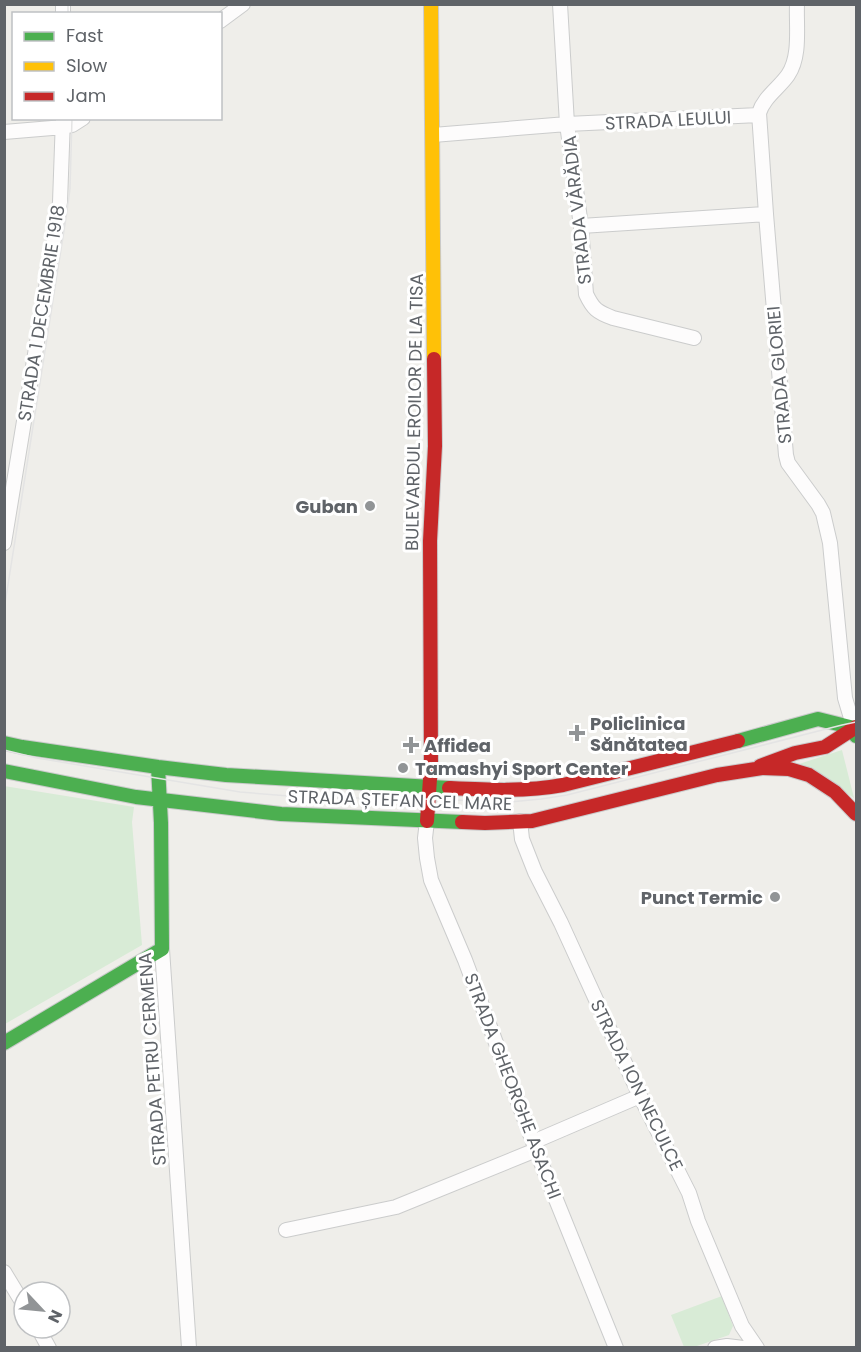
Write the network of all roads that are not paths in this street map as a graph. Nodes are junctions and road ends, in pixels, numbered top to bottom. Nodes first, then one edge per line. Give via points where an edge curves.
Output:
1 (243, 4) edge
2 (431, 4) edge
3 (560, 4) edge
4 (796, 4) edge
5 (222, 20) edge
6 (759, 115) junction
7 (80, 120) edge
8 (64, 123) edge
9 (567, 124) junction
10 (4, 132) edge
11 (433, 135) junction
12 (765, 214) junction
13 (581, 226) junction
14 (694, 338) dead end
15 (4, 543) edge
16 (856, 730) edge
17 (4, 743) edge
18 (158, 767) junction
19 (754, 768) junction
20 (4, 771) edge
21 (429, 787) junction
22 (160, 800) junction
23 (856, 814) edge
24 (427, 821) junction
25 (520, 822) junction
26 (162, 950) junction
27 (4, 1043) edge
28 (640, 1096) junction
29 (535, 1146) junction
30 (286, 1230) dead end
31 (4, 1272) edge
32 (12, 1285) edge
33 (742, 1326) junction
34 (189, 1347) edge
35 (616, 1347) edge
36 (721, 1347) edge
37 (743, 1347) edge
38 (757, 1347) edge

1 - 5 street
2 - 11 main road, BULEVARDUL EROILOR DE LA TISA
3 - 9 street, STRADA VĂRĂDIA
4 - 6 street via 793,65
6 - 9 street, STRADA LEULUI
6 - 12 street, STRADA GLORIEI
7 - 8 street via 72,125
8 - 10 street
8 - 15 street, STRADA 1 DECEMBRIE 1918 via 58,211
9 - 11 street, STRADA LEULUI
9 - 13 street, STRADA VĂRĂDIA
11 - 21 main road, BULEVARDUL EROILOR DE LA TISA via 435,446 430,541
12 - 13 street
12 - 16 street, STRADA GLORIEI via 786,455 824,516 845,698
13 - 14 street, STRADA VĂRĂDIA via 586,294 595,310 612,318
16 - 19 main road, STRADA ȘTEFAN CEL MARE via 825,747
16 - 21 main road, STRADA ȘTEFAN CEL MARE via 818,719 541,789
17 - 18 main road, STRADA ȘTEFAN CEL MARE
18 - 21 main road, STRADA ȘTEFAN CEL MARE
18 - 22 main road, STRADA PETRU CERMENA
19 - 23 main road via 787,768 808,775 839,795
19 - 25 main road, STRADA ȘTEFAN CEL MARE
20 - 22 main road, STRADA ȘTEFAN CEL MARE
21 - 24 main road, BULEVARDUL EROILOR DE LA TISA
22 - 24 main road, STRADA ȘTEFAN CEL MARE via 281,814
22 - 26 main road, STRADA PETRU CERMENA
24 - 25 main road, STRADA ȘTEFAN CEL MARE
24 - 29 street, STRADA GHEORGHE ASACHI via 431,880
25 - 28 street, STRADA ION NECULCE via 522,839 536,873
26 - 27 main road
26 - 34 street, STRADA PETRU CERMENA
28 - 29 street
28 - 33 street, STRADA ION NECULCE via 689,1194
29 - 30 street via 396,1207
29 - 35 street, STRADA GHEORGHE ASACHI
31 - 32 street
33 - 36 street via 736,1341
33 - 38 street, STRADA ION NECULCE
36 - 37 street

